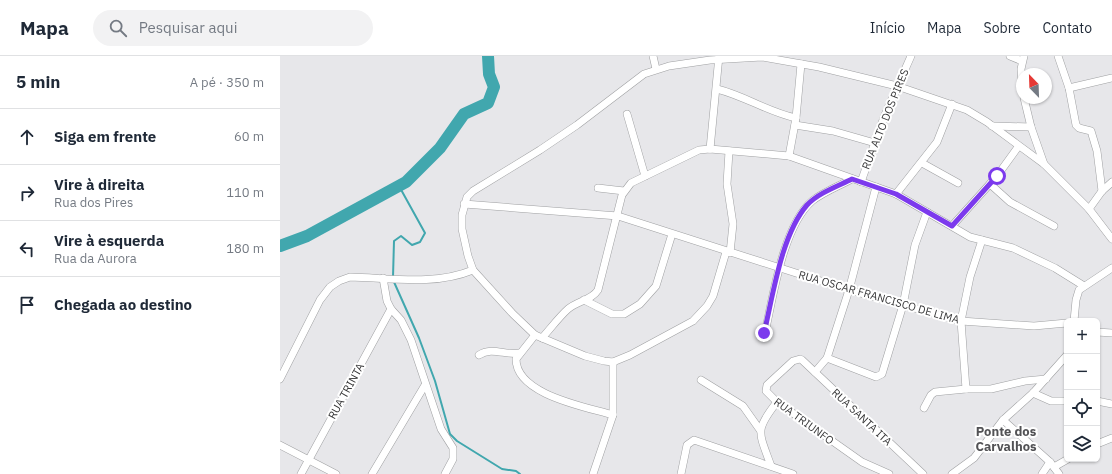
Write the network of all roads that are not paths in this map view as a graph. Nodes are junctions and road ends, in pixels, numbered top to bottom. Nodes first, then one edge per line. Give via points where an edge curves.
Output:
1 (653, 56) edge
2 (911, 56) edge
3 (1010, 56) edge
4 (1058, 56) edge
5 (719, 57) edge
6 (1023, 59) edge
7 (801, 64) junction
8 (656, 69) junction
9 (1112, 78) edge
10 (897, 86) junction
11 (1069, 88) junction
12 (717, 89) junction
13 (952, 104) junction
14 (1025, 104) edge
15 (627, 114) dead end
16 (796, 121) junction
17 (992, 126) junction
18 (1031, 127) junction
19 (875, 143) junction
20 (1018, 147) junction
21 (710, 149) junction
22 (729, 150) junction
23 (789, 156) junction
24 (922, 163) junction
25 (1044, 164) junction
26 (645, 176) junction
27 (852, 179) junction
28 (861, 182) junction
29 (958, 182) dead end
30 (1112, 182) edge
31 (990, 184) junction
32 (876, 187) junction
33 (598, 188) dead end
34 (624, 191) junction
35 (1102, 191) junction
36 (896, 194) junction
37 (464, 204) junction
38 (1089, 209) junction
39 (927, 212) junction
40 (618, 216) junction
41 (952, 226) junction
42 (1054, 226) dead end
43 (672, 234) junction
44 (1112, 238) edge
45 (982, 240) junction
46 (728, 252) junction
47 (780, 268) junction
48 (1112, 268) edge
49 (473, 270) junction
50 (386, 278) junction
51 (1084, 286) junction
52 (849, 290) junction
53 (584, 300) junction
54 (903, 305) junction
55 (391, 309) junction
56 (1074, 318) edge
57 (961, 321) junction
58 (1064, 323) edge
59 (1100, 332) edge
60 (764, 333) dead end
61 (1112, 333) edge
62 (539, 336) junction
63 (520, 353) junction
64 (479, 355) dead end
65 (827, 358) junction
66 (1064, 358) edge
67 (802, 360) joint
68 (613, 362) junction
69 (815, 372) junction
70 (280, 379) edge
71 (1046, 379) junction
72 (701, 380) dead end
73 (425, 385) junction
74 (966, 389) junction
75 (1033, 393) junction
76 (1064, 401) edge
77 (777, 402) junction
78 (1100, 402) edge
79 (1112, 404) edge
80 (924, 408) dead end
81 (613, 415) junction
82 (1003, 420) junction
83 (760, 430) junction
84 (1112, 438) edge
85 (1100, 443) edge
86 (280, 445) edge
87 (308, 460) junction
88 (1064, 460) edge
89 (1052, 464) junction
90 (771, 466) junction
91 (301, 474) edge
92 (336, 474) edge
93 (372, 474) edge
94 (445, 474) edge
95 (593, 474) edge
96 (681, 474) edge
97 (792, 474) edge
98 (889, 474) edge
99 (923, 474) edge
100 (952, 474) edge
101 (1042, 474) edge
102 (1059, 474) edge

1 - 8 street
2 - 10 street, RUA ALTO DOS PIRES
3 - 6 street
4 - 11 street
5 - 7 street via 762,57
5 - 8 street
5 - 12 street
7 - 10 street
7 - 16 street
8 - 37 street via 635,80 540,150 473,191
9 - 11 street
10 - 13 street
10 - 19 street, RUA ALTO DOS PIRES
11 - 35 street via 1076,125 1091,130 1097,151
12 - 16 street via 736,94
12 - 21 street
13 - 17 street
13 - 24 street via 938,142
14 - 18 street
15 - 26 street
16 - 19 street
16 - 23 street
17 - 18 street
17 - 20 street
18 - 25 street
19 - 28 street, RUA ALTO DOS PIRES
20 - 25 street
20 - 31 street
21 - 22 street
21 - 26 street via 688,154
22 - 23 street
22 - 46 street via 726,184 733,224
23 - 27 street
24 - 29 street
24 - 36 street
25 - 38 street
26 - 34 street
27 - 28 street
27 - 47 street via 806,206 790,237
28 - 32 street
30 - 35 street
31 - 41 street
31 - 42 street via 1010,202
32 - 36 street
32 - 52 street
33 - 34 street
34 - 40 street
35 - 38 street
36 - 39 street
37 - 40 street, RUA OSCAR FRANCISCO DE LIMA
37 - 49 street via 462,229
38 - 44 street
39 - 41 street
39 - 54 street via 915,245
40 - 43 street, RUA OSCAR FRANCISCO DE LIMA
40 - 53 street via 598,290 592,297
41 - 45 street via 970,237
43 - 46 street, RUA OSCAR FRANCISCO DE LIMA
43 - 53 street via 656,286 640,304 624,314 612,314
45 - 51 street via 1013,248 1055,268
45 - 57 street via 970,277
46 - 47 street, RUA OSCAR FRANCISCO DE LIMA
46 - 68 street via 707,306 693,321
47 - 52 street, RUA OSCAR FRANCISCO DE LIMA
47 - 60 street
48 - 51 street
49 - 50 street via 443,279
49 - 62 street via 513,314
50 - 55 street via 387,301
50 - 70 street via 350,277 330,287 320,300
51 - 56 street via 1077,295
52 - 54 street, RUA OSCAR FRANCISCO DE LIMA
52 - 65 street
53 - 62 street via 568,310
54 - 57 street, RUA OSCAR FRANCISCO DE LIMA
54 - 65 street via 884,370 879,376
55 - 73 street via 401,320 411,340
55 - 87 street, RUA TRINTA
57 - 58 street, RUA OSCAR FRANCISCO DE LIMA via 1034,326
57 - 74 street
59 - 61 street
62 - 63 street
62 - 68 street via 585,356
63 - 64 street via 487,351
63 - 81 street via 516,359 517,367 522,376 534,386 550,396
65 - 69 street
66 - 71 street
67 - 69 street, RUA SANTA ITA
67 - 77 street, RUA TRIUNFO via 794,361 766,388 767,393
68 - 81 street
69 - 99 street, RUA SANTA ITA
71 - 74 street via 991,389
71 - 75 street
72 - 83 street via 743,406
73 - 93 street
73 - 94 street via 441,429 454,451
74 - 80 street via 935,392
75 - 76 street via 1052,401
75 - 82 street
77 - 83 street via 763,420
77 - 98 street, RUA TRIUNFO via 862,462
78 - 79 street
81 - 95 street
82 - 89 street
82 - 100 street via 980,450
83 - 90 street
84 - 85 street
86 - 87 street
87 - 91 street, RUA TRINTA
87 - 92 street
88 - 89 street
89 - 101 street
89 - 102 street
90 - 96 street via 694,440 687,445
90 - 97 street

